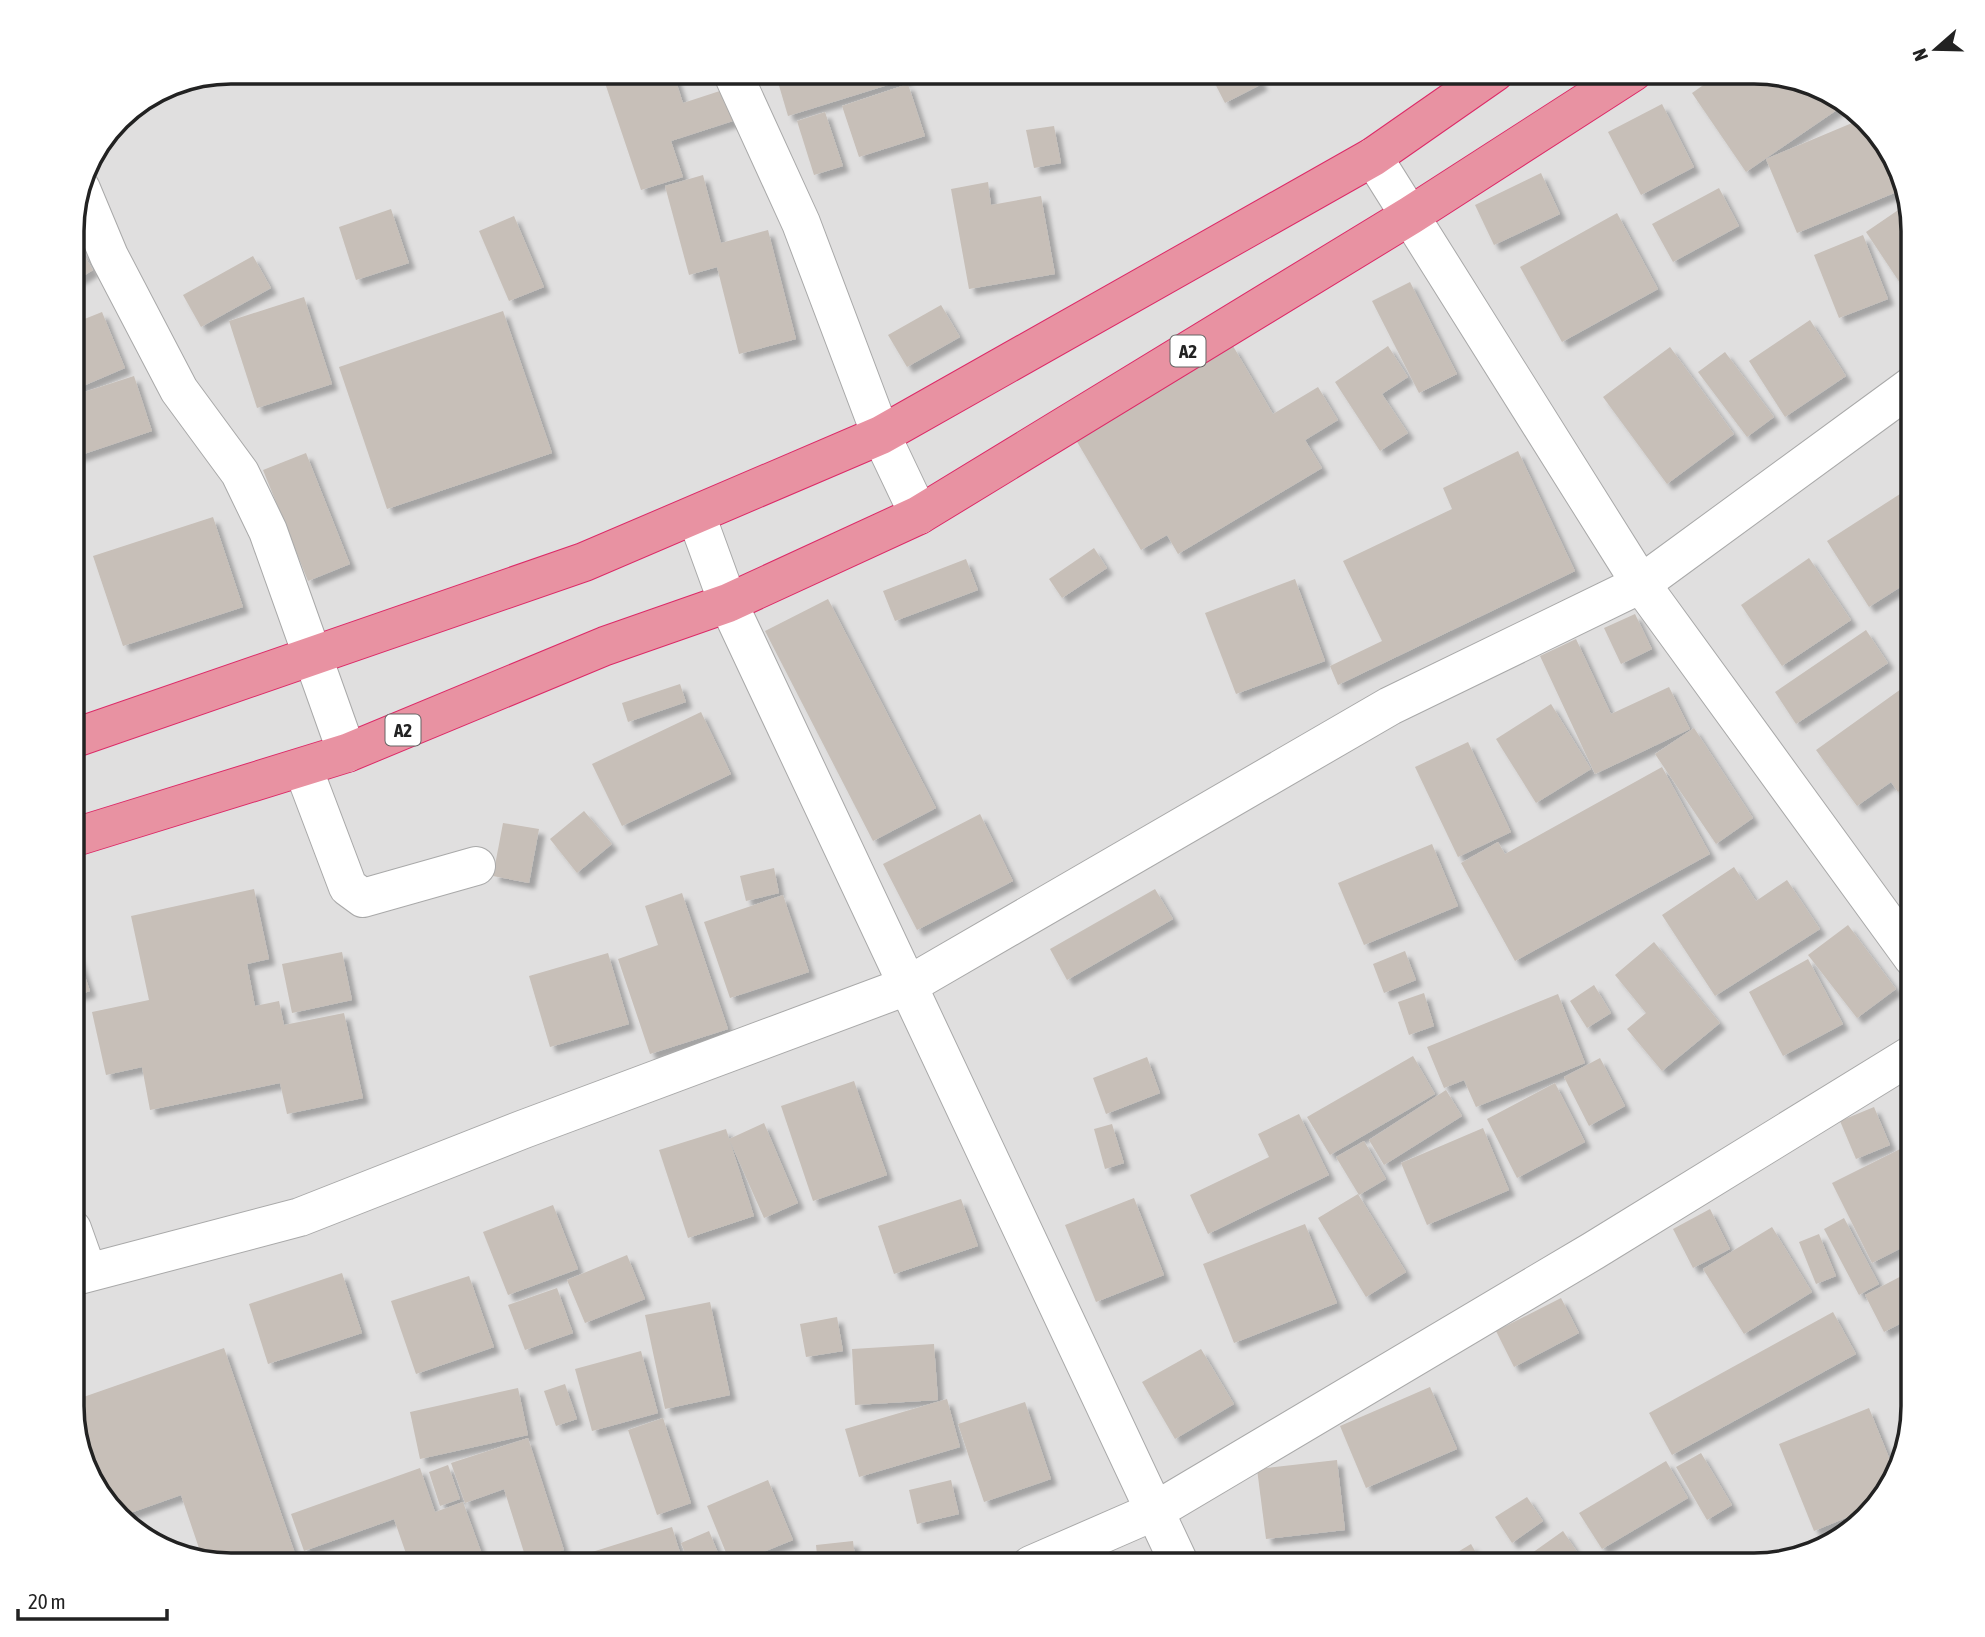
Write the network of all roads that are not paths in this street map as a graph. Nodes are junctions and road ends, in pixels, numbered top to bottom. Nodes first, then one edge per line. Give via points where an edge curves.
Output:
1 (737, 84) edge
2 (1478, 84) edge
3 (1614, 84) edge
4 (1373, 157) junction
5 (87, 203) edge
6 (1411, 215) junction
7 (1901, 394) edge
8 (881, 435) junction
9 (696, 515) junction
10 (919, 515) junction
11 (1641, 584) junction
12 (728, 603) junction
13 (311, 656) junction
14 (84, 735) edge
15 (347, 753) junction
16 (303, 768) junction
17 (84, 834) edge
18 (476, 866) dead end
19 (1901, 942) edge
20 (907, 986) junction
21 (1901, 1061) edge
22 (84, 1273) edge
23 (1155, 1511) junction
24 (1059, 1553) edge
25 (1174, 1553) edge

1 - 8 street via 801,223
2 - 4 highway
3 - 6 highway, A2
4 - 6 street
4 - 8 highway
5 - 13 street via 109,256 179,390 240,473 268,531
6 - 10 highway, A2
6 - 11 street
7 - 11 street
8 - 9 highway
8 - 10 street
9 - 12 street
9 - 13 highway via 584,562
10 - 12 highway, A2
11 - 19 street
11 - 20 street via 1390,706
12 - 15 highway, A2 via 605,646
12 - 20 street
13 - 14 highway
13 - 15 street
15 - 16 highway, A2
16 - 17 highway, A2
16 - 18 street via 348,887 363,898
20 - 22 street via 300,1217
20 - 23 street
21 - 23 street
23 - 24 street
23 - 25 street

